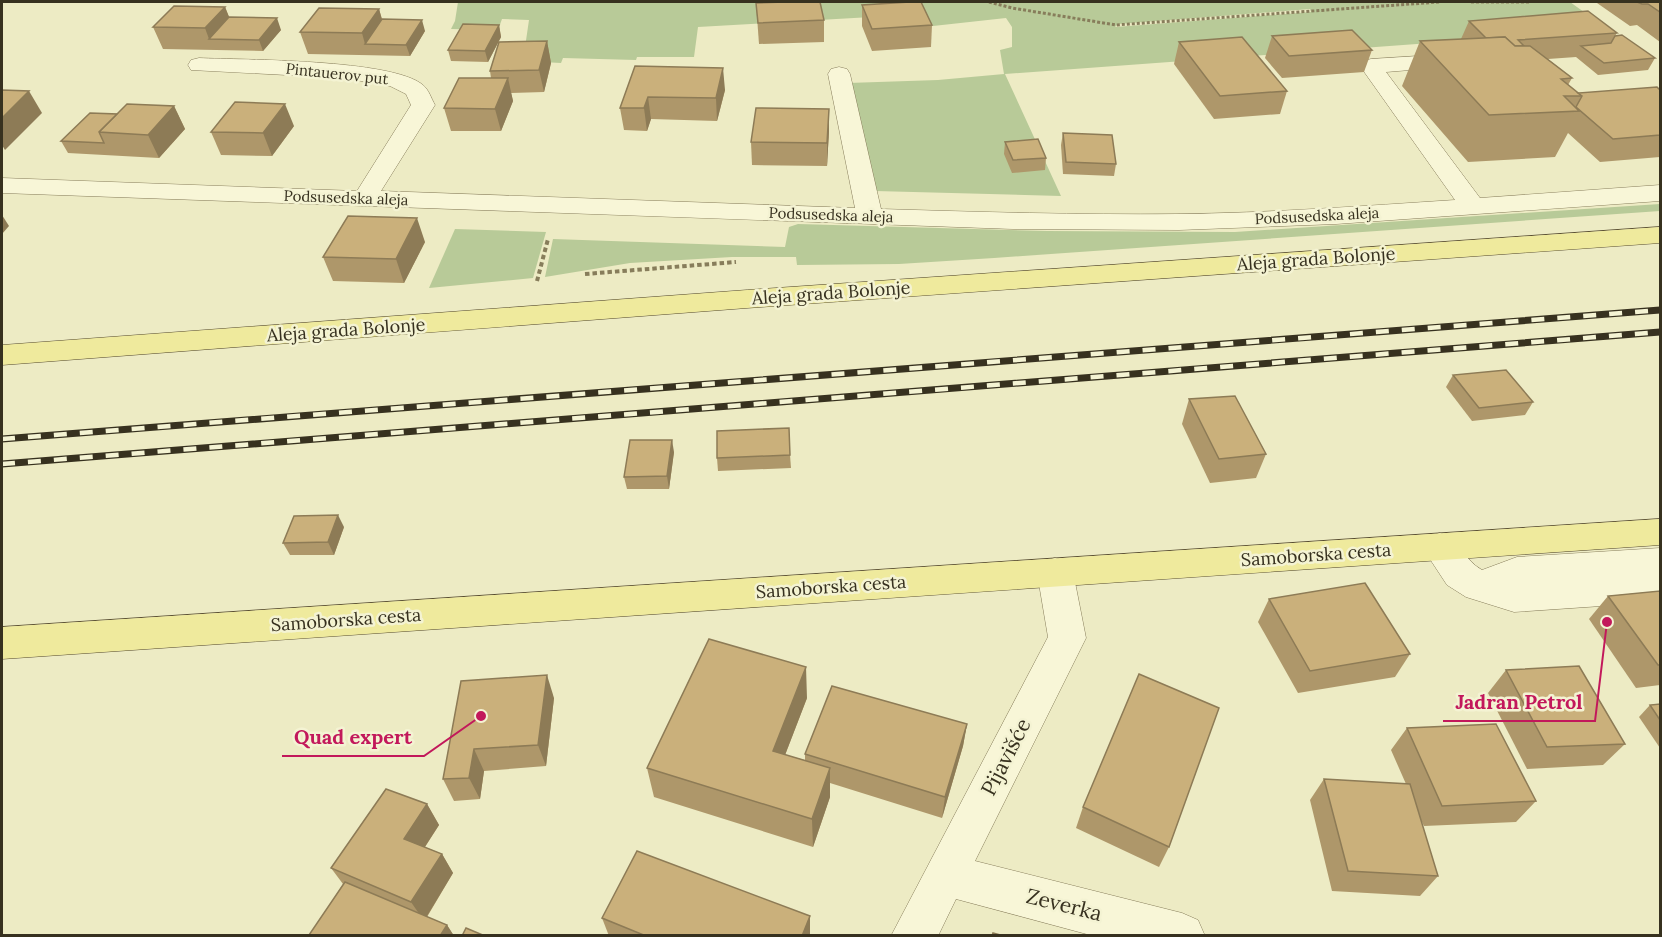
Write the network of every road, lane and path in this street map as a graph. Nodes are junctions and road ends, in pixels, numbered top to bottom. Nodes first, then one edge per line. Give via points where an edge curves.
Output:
1 (989, 2) edge
2 (1338, 2) edge
3 (1439, 2) edge
4 (1471, 2) edge
5 (1530, 2) edge
6 (1344, 8) junction
7 (1451, 61) edge
8 (200, 65) dead end
9 (839, 74) dead end
10 (2, 186) edge
11 (1660, 193) edge
12 (364, 199) junction
13 (1473, 207) junction
14 (870, 216) junction
15 (550, 229) dead end
16 (1660, 235) edge
17 (536, 284) dead end
18 (2, 355) edge
19 (1660, 532) edge
20 (1440, 547) junction
21 (1660, 562) edge
22 (1055, 572) junction
23 (1479, 587) junction
24 (1660, 588) edge
25 (2, 643) edge
26 (946, 874) junction
27 (914, 936) edge
28 (1182, 936) edge

1 - 6 path via 1116,25
2 - 6 path
3 - 6 path
4 - 5 path
7 - 13 street via 1371,66
8 - 12 street, Pintauerov put via 338,71 399,81 416,91 423,105
9 - 14 street
10 - 12 street, Podsusedska aleja
11 - 13 street, Podsusedska aleja
12 - 14 street, Podsusedska aleja
13 - 14 street, Podsusedska aleja via 1179,222
15 - 17 path
16 - 18 main road, Aleja grada Bolonje
19 - 20 main road, Samoborska cesta
20 - 22 main road, Samoborska cesta
20 - 23 street via 1460,575
21 - 23 street via 1517,571
22 - 25 main road, Samoborska cesta
22 - 26 street, Pijavišće via 1067,638
23 - 24 street via 1514,597
26 - 27 street, Pijavišće
26 - 28 street, Zeverka

